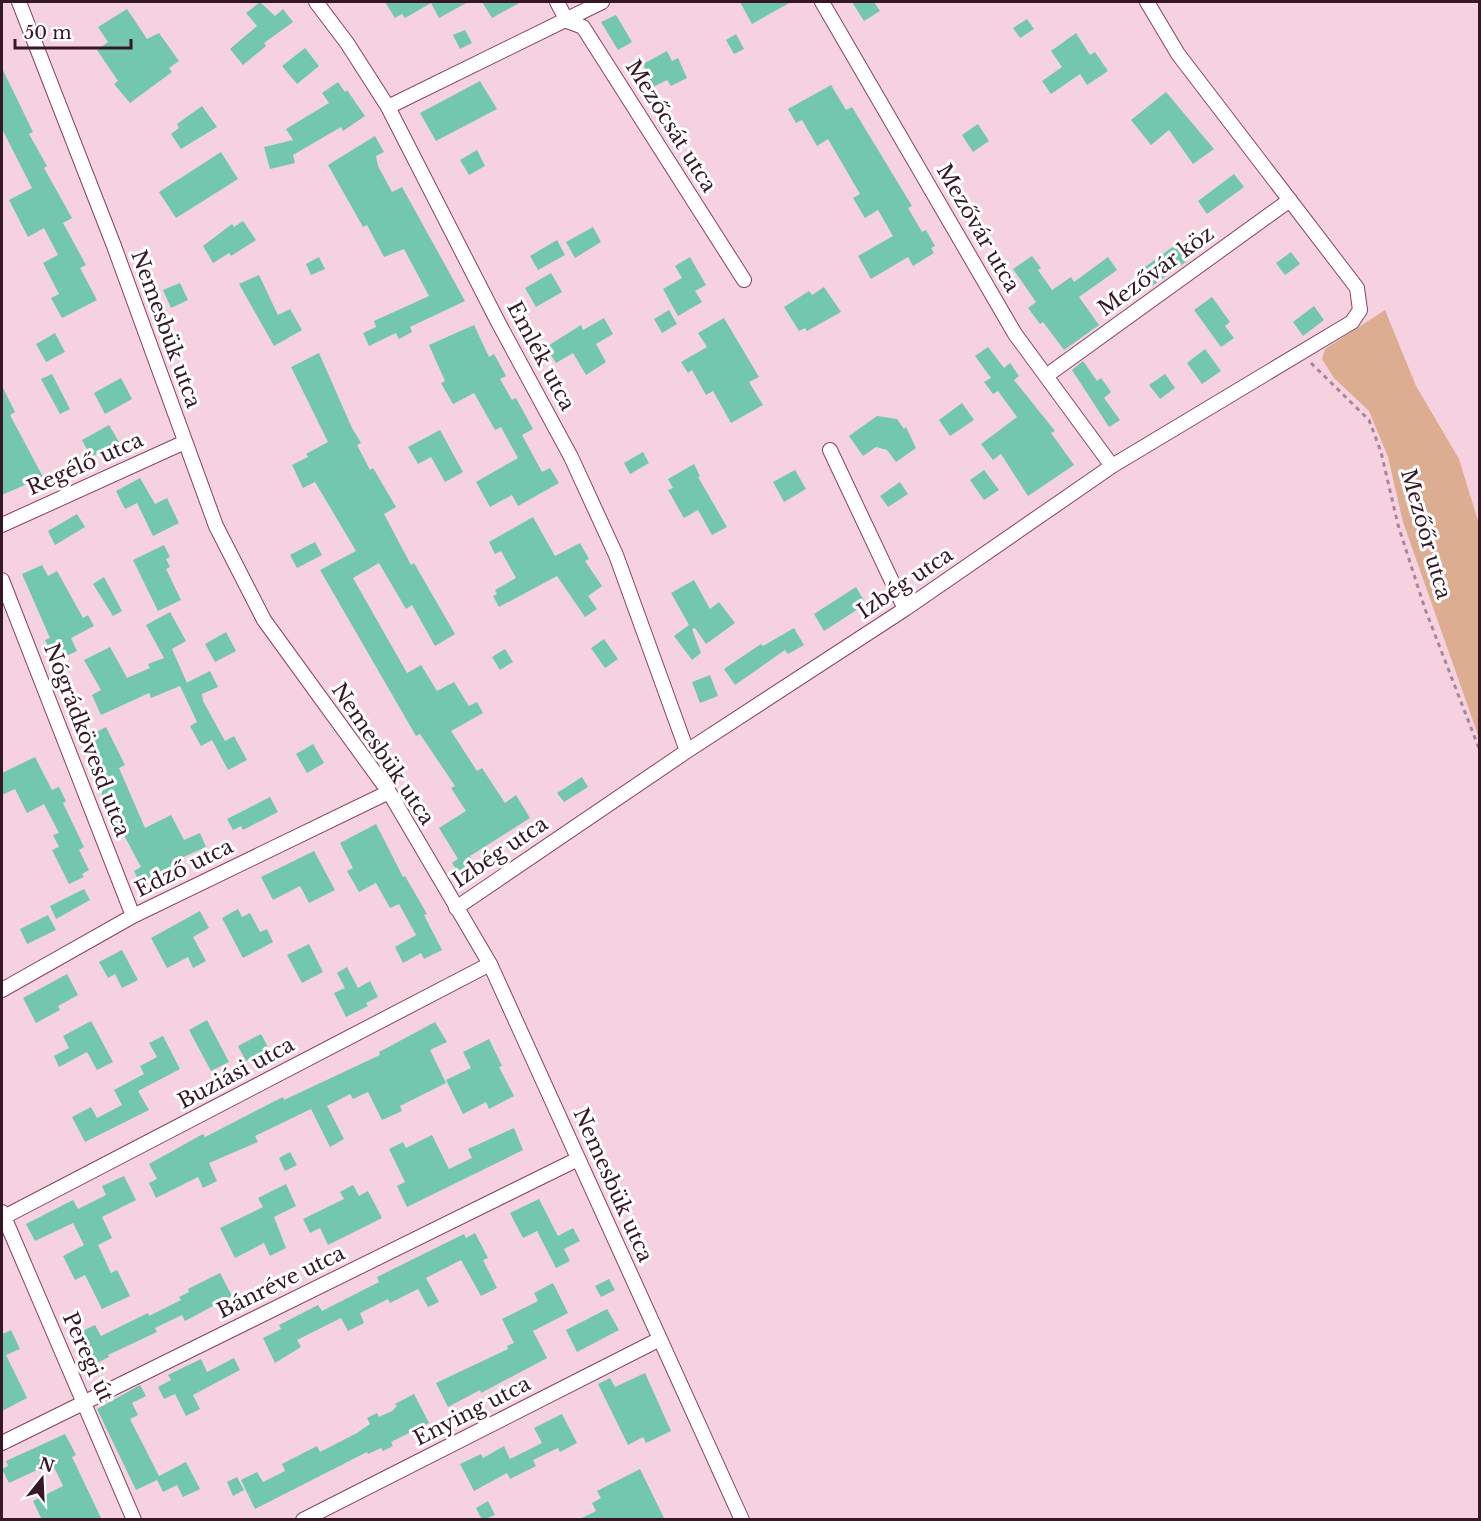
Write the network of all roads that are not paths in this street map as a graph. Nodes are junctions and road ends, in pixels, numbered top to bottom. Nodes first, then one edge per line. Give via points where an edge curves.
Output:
1 (19, 2) edge
2 (316, 2) edge
3 (557, 2) edge
4 (602, 2) edge
5 (822, 2) edge
6 (1147, 2) edge
7 (567, 21) junction
8 (388, 107) junction
9 (1290, 200) junction
10 (744, 280) dead end
11 (1046, 376) junction
12 (185, 441) junction
13 (830, 450) dead end
14 (1112, 466) junction
15 (2, 525) edge
16 (2, 580) edge
17 (905, 609) junction
18 (687, 751) junction
19 (389, 792) junction
20 (456, 908) junction
21 (133, 916) junction
22 (490, 964) junction
23 (2, 990) edge
24 (578, 1159) junction
25 (2, 1216) edge
26 (660, 1339) junction
27 (85, 1402) junction
28 (2, 1443) edge
29 (134, 1520) edge
30 (303, 1520) edge
31 (742, 1520) edge

1 - 12 street, Nemesbük utca
2 - 8 street, Emlék utca via 348,43
3 - 7 street, Mezőcsát utca
4 - 7 street
5 - 11 street, Mezővár utca via 1015,334
6 - 9 street via 1178,54
7 - 8 street
7 - 10 street, Mezőcsát utca via 583,27
8 - 18 street, Emlék utca via 571,457 616,555
9 - 11 street, Mezővár köz
9 - 14 street, Izbég utca via 1357,288 1360,310 1353,322
11 - 14 street, Mezővár utca
12 - 15 street, Regélő utca
12 - 19 street, Nemesbük utca via 216,526 264,620
13 - 17 street
14 - 17 street, Izbég utca
16 - 21 street, Nógrádkövesd utca
17 - 18 street, Izbég utca
18 - 20 street, Izbég utca
19 - 20 street, Nemesbük utca
19 - 21 street, Edző utca
20 - 22 street, Nemesbük utca
21 - 23 street, Edző utca
22 - 24 street, Nemesbük utca
22 - 25 street, Buziási utca
24 - 26 street, Nemesbük utca
24 - 27 street, Bánréve utca
25 - 27 street, Peregi út
26 - 30 street, Enying utca
26 - 31 street, Nemesbük utca
27 - 28 street, Bánréve utca
27 - 29 street, Peregi út

